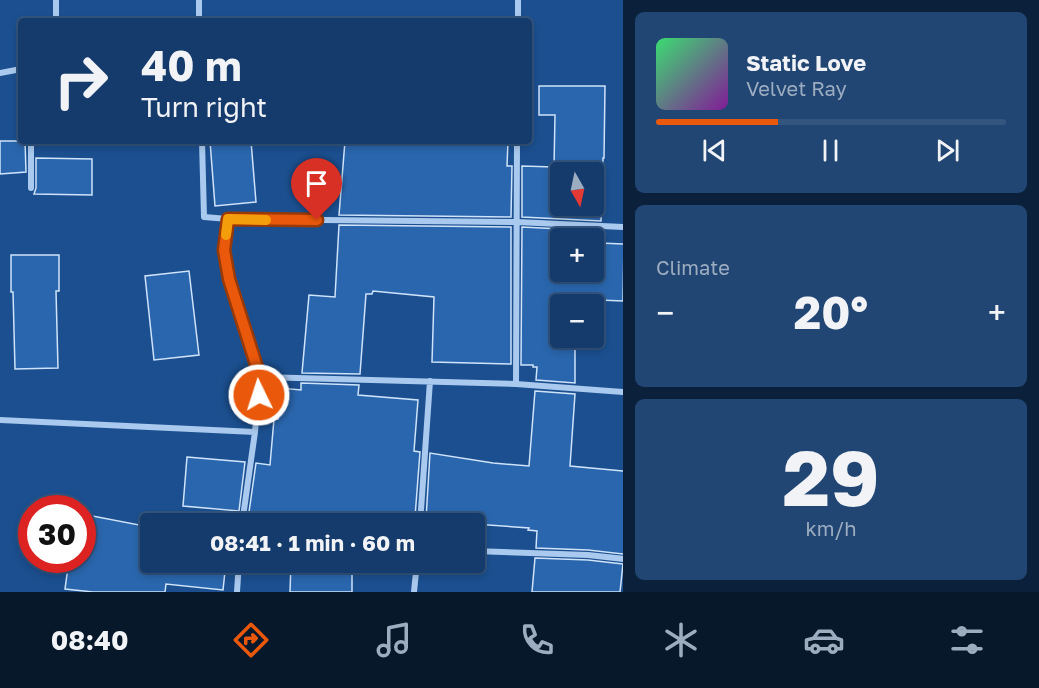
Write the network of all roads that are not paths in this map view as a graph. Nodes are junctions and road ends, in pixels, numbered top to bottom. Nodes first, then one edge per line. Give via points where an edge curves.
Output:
1 (56, 0) edge
2 (199, 0) edge
3 (518, 0) edge
4 (56, 18) edge
5 (199, 18) edge
6 (518, 18) edge
7 (18, 70) edge
8 (0, 73) edge
9 (31, 144) edge
10 (202, 144) edge
11 (517, 144) edge
12 (31, 188) dead end
13 (228, 219) junction
14 (517, 222) junction
15 (623, 227) edge
16 (260, 377) junction
17 (430, 381) junction
18 (516, 384) junction
19 (623, 392) edge
20 (0, 420) edge
21 (255, 432) junction
22 (244, 513) edge
23 (421, 513) edge
24 (485, 551) edge
25 (623, 559) edge
26 (238, 573) edge
27 (416, 573) edge
28 (237, 592) edge
29 (414, 592) edge

1 - 4 street
2 - 5 street
3 - 6 street
7 - 8 street
9 - 12 street
10 - 13 street via 204,217
11 - 14 street
13 - 14 street
13 - 16 street via 224,250 229,279
14 - 15 street
14 - 18 street
16 - 17 street
16 - 21 street
17 - 18 street
17 - 23 street
18 - 19 street
20 - 21 street
21 - 22 street
24 - 25 street
26 - 28 street
27 - 29 street

